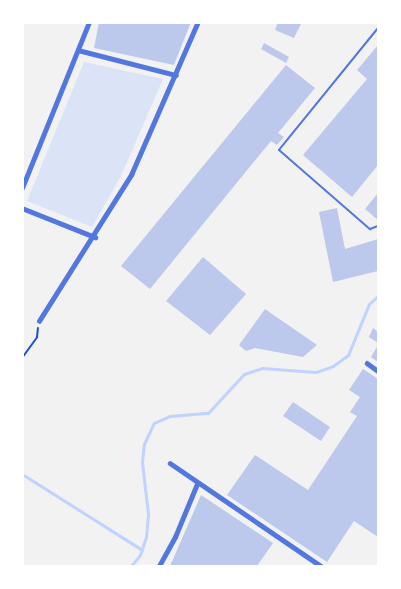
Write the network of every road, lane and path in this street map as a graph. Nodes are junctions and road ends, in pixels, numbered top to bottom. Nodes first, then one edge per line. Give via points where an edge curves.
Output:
1 (89, 22) edge
2 (198, 22) edge
3 (378, 28) edge
4 (78, 50) junction
5 (176, 75) junction
6 (22, 188) edge
7 (22, 208) edge
8 (378, 226) edge
9 (95, 237) junction
10 (39, 321) joint
11 (22, 358) edge
12 (368, 363) dead end
13 (378, 371) edge
14 (170, 463) dead end
15 (197, 484) junction
16 (159, 566) edge
17 (321, 566) edge

1 - 4 street
2 - 5 street
3 - 8 lane via 279,150 370,229
4 - 5 street
4 - 6 street
5 - 9 street via 132,175
7 - 9 street
9 - 10 street
10 - 11 path via 37,337
12 - 13 street
14 - 15 street
15 - 16 street
15 - 17 street

